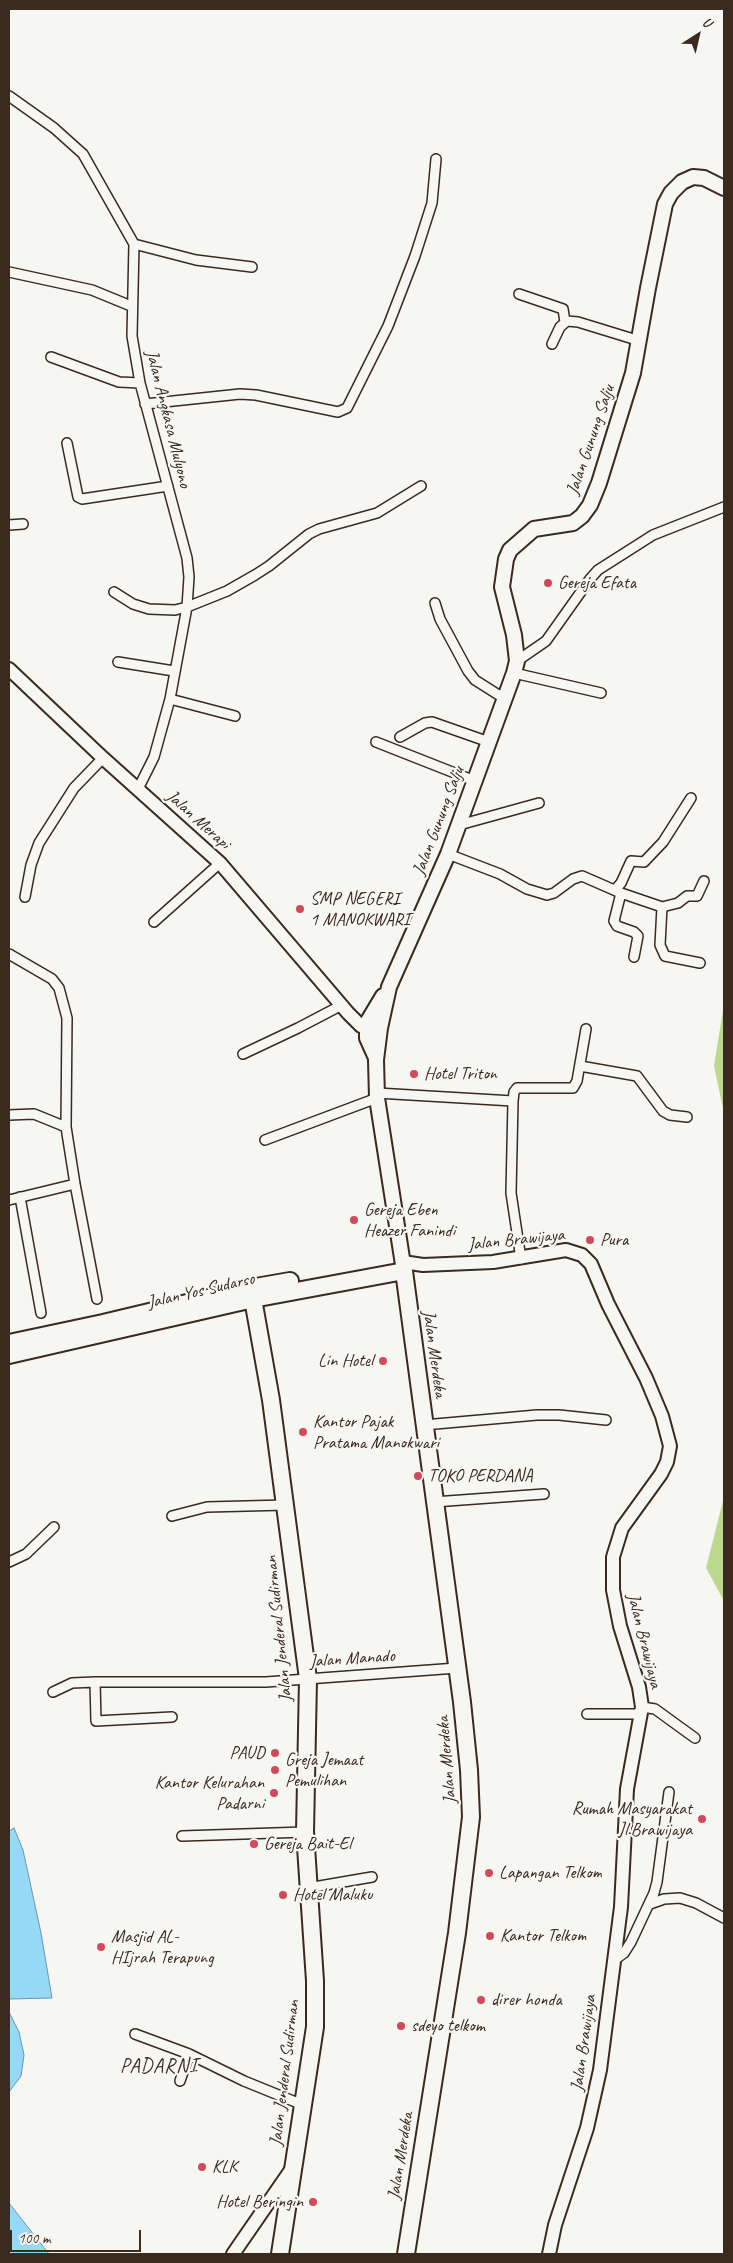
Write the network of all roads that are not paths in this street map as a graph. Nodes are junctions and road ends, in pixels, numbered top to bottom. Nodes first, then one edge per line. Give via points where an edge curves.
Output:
1 (9, 96) edge
2 (436, 159) dead end
3 (724, 188) edge
4 (134, 244) junction
5 (252, 267) dead end
6 (9, 272) edge
7 (519, 294) dead end
8 (131, 306) junction
9 (565, 322) junction
10 (640, 342) junction
11 (552, 344) dead end
12 (51, 357) dead end
13 (140, 383) junction
14 (145, 404) junction
15 (66, 443) dead end
16 (168, 486) junction
17 (421, 486) dead end
18 (724, 507) edge
19 (24, 524) dead end
20 (9, 525) edge
21 (114, 592) dead end
22 (436, 603) dead end
23 (187, 607) junction
24 (118, 662) dead end
25 (516, 667) junction
26 (9, 669) edge
27 (174, 671) junction
28 (601, 693) dead end
29 (170, 699) junction
30 (506, 699) junction
31 (235, 716) dead end
32 (400, 737) dead end
33 (376, 742) dead end
34 (489, 742) junction
35 (102, 758) junction
36 (475, 781) junction
37 (138, 790) junction
38 (691, 798) dead end
39 (539, 803) dead end
40 (459, 825) junction
41 (448, 854) junction
42 (220, 863) junction
43 (704, 882) dead end
44 (618, 891) junction
45 (25, 897) dead end
46 (662, 907) junction
47 (154, 922) dead end
48 (9, 954) edge
49 (634, 957) dead end
50 (700, 962) dead end
51 (345, 1009) junction
52 (373, 1028) junction
53 (586, 1029) dead end
54 (243, 1054) dead end
55 (580, 1066) junction
56 (377, 1096) junction
57 (513, 1101) junction
58 (9, 1115) edge
59 (686, 1117) dead end
60 (66, 1127) junction
61 (265, 1140) dead end
62 (75, 1184) junction
63 (20, 1197) junction
64 (9, 1200) edge
65 (521, 1259) junction
66 (403, 1267) junction
67 (97, 1299) dead end
68 (252, 1299) junction
69 (41, 1313) dead end
70 (67, 1337) junction
71 (9, 1343) edge
72 (9, 1355) edge
73 (606, 1420) dead end
74 (424, 1425) junction
75 (544, 1494) dead end
76 (434, 1502) junction
77 (286, 1505) junction
78 (172, 1516) dead end
79 (54, 1527) dead end
80 (9, 1562) edge
81 (457, 1668) junction
82 (308, 1679) junction
83 (95, 1682) junction
84 (53, 1692) dead end
85 (641, 1710) junction
86 (588, 1714) dead end
87 (172, 1717) dead end
88 (695, 1738) dead end
89 (669, 1792) dead end
90 (305, 1832) junction
91 (182, 1836) dead end
92 (372, 1876) dead end
93 (308, 1888) junction
94 (650, 1904) junction
95 (724, 1918) edge
96 (613, 1961) junction
97 (135, 2034) dead end
98 (188, 2054) junction
99 (180, 2081) dead end
100 (303, 2105) junction
101 (282, 2193) junction
102 (234, 2254) edge
103 (280, 2254) edge
104 (406, 2254) edge
105 (549, 2254) edge

1 - 4 street via 54,128 83,154
2 - 14 street via 432,203 415,256 388,326 347,408 338,412 240,394
3 - 10 main road, Jalan Gunung Salju via 704,178 693,177 682,182 665,204
4 - 5 street via 196,260
4 - 8 street, Jalan Angkasa Mulyono
6 - 8 street via 92,290
7 - 9 street via 563,309
8 - 13 street, Jalan Angkasa Mulyono
9 - 10 street via 578,322
9 - 11 street
10 - 25 main road, Jalan Gunung Salju via 590,505 573,523 534,529 510,550 502,587 514,635
12 - 13 street via 119,382
13 - 14 street, Jalan Angkasa Mulyono
14 - 16 street, Jalan Angkasa Mulyono
15 - 16 street via 76,493 82,499
16 - 23 street, Jalan Angkasa Mulyono via 187,558
17 - 23 street via 378,513 309,534 255,575 227,591
18 - 25 street via 653,535 598,570 546,641
19 - 20 street
21 - 23 street via 149,609
22 - 30 street via 440,619 468,671 475,680
23 - 27 street, Jalan Angkasa Mulyono
24 - 27 street
25 - 28 street
25 - 30 main road, Jalan Gunung Salju
26 - 35 street, Jalan Merapi
27 - 29 street, Jalan Angkasa Mulyono
29 - 31 street
29 - 37 street, Jalan Angkasa Mulyono via 154,758
30 - 34 main road, Jalan Gunung Salju
32 - 34 street via 428,721
33 - 36 street
34 - 36 main road, Jalan Gunung Salju
35 - 37 street, Jalan Merapi
35 - 45 street via 74,788 39,843
36 - 40 main road, Jalan Gunung Salju
37 - 42 street, Jalan Merapi
38 - 44 street via 663,842 644,862 631,861
39 - 40 street
40 - 41 main road, Jalan Gunung Salju
41 - 44 street via 547,894 582,876
41 - 52 main road, Jalan Gunung Salju
42 - 47 street
42 - 51 street, Jalan Merapi
43 - 46 street via 697,896 688,896 678,903
44 - 46 street
44 - 49 street via 614,921 617,926 638,936
46 - 50 street via 660,945 665,956
48 - 60 street via 52,979 62,997 68,1032
51 - 52 street, Jalan Merapi
51 - 54 street
52 - 56 main road via 367,1038 376,1060
53 - 55 street
55 - 57 street via 573,1088 517,1088
55 - 59 street via 637,1076 663,1111
56 - 57 street
56 - 61 street
56 - 66 main road
57 - 65 street via 511,1193
58 - 60 street via 34,1114
60 - 62 street
62 - 63 street
62 - 67 street
63 - 64 street
63 - 69 street
65 - 66 street, Jalan Brawijaya
65 - 85 street, Jalan Brawijaya via 566,1250 582,1255 591,1264 646,1378 669,1438 668,1462 622,1528 613,1557 612,1590 639,1687
66 - 68 highway, Jalan Yos Sudarso
66 - 70 highway, Jalan Yos Sudarso via 250,1288
66 - 74 highway, Jalan Merdeka
68 - 70 highway, Jalan Yos Sudarso
68 - 77 highway, Jalan Jenderal Sudirman
70 - 71 highway, Jalan Yos Sudarso
70 - 72 highway, Jalan Yos Sudarso
73 - 74 street via 537,1415
74 - 76 highway, Jalan Merdeka
75 - 76 street
76 - 81 highway, Jalan Merdeka
77 - 78 street via 208,1507
77 - 82 highway, Jalan Jenderal Sudirman
79 - 80 street via 26,1554
81 - 82 street, Jalan Manado
81 - 104 highway, Jalan Merdeka via 471,1817 457,1933
82 - 83 street, Jalan Manado via 221,1683
82 - 90 highway, Jalan Jenderal Sudirman
83 - 84 street, Jalan Manado via 72,1683
83 - 87 street via 96,1720
85 - 86 street
85 - 88 street via 655,1708
85 - 96 street, Jalan Brawijaya via 627,1789 621,1907
89 - 94 street via 657,1882
90 - 91 street
90 - 93 highway, Jalan Jenderal Sudirman
92 - 93 street
93 - 100 highway, Jalan Jenderal Sudirman via 315,2027
94 - 95 street via 664,1898 680,1898
94 - 96 street via 624,1953
96 - 105 street, Jalan Brawijaya via 596,2090
97 - 98 street
98 - 99 street
98 - 100 street
100 - 101 highway, Jalan Jenderal Sudirman via 293,2167
101 - 102 street
101 - 103 highway, Jalan Jenderal Sudirman

